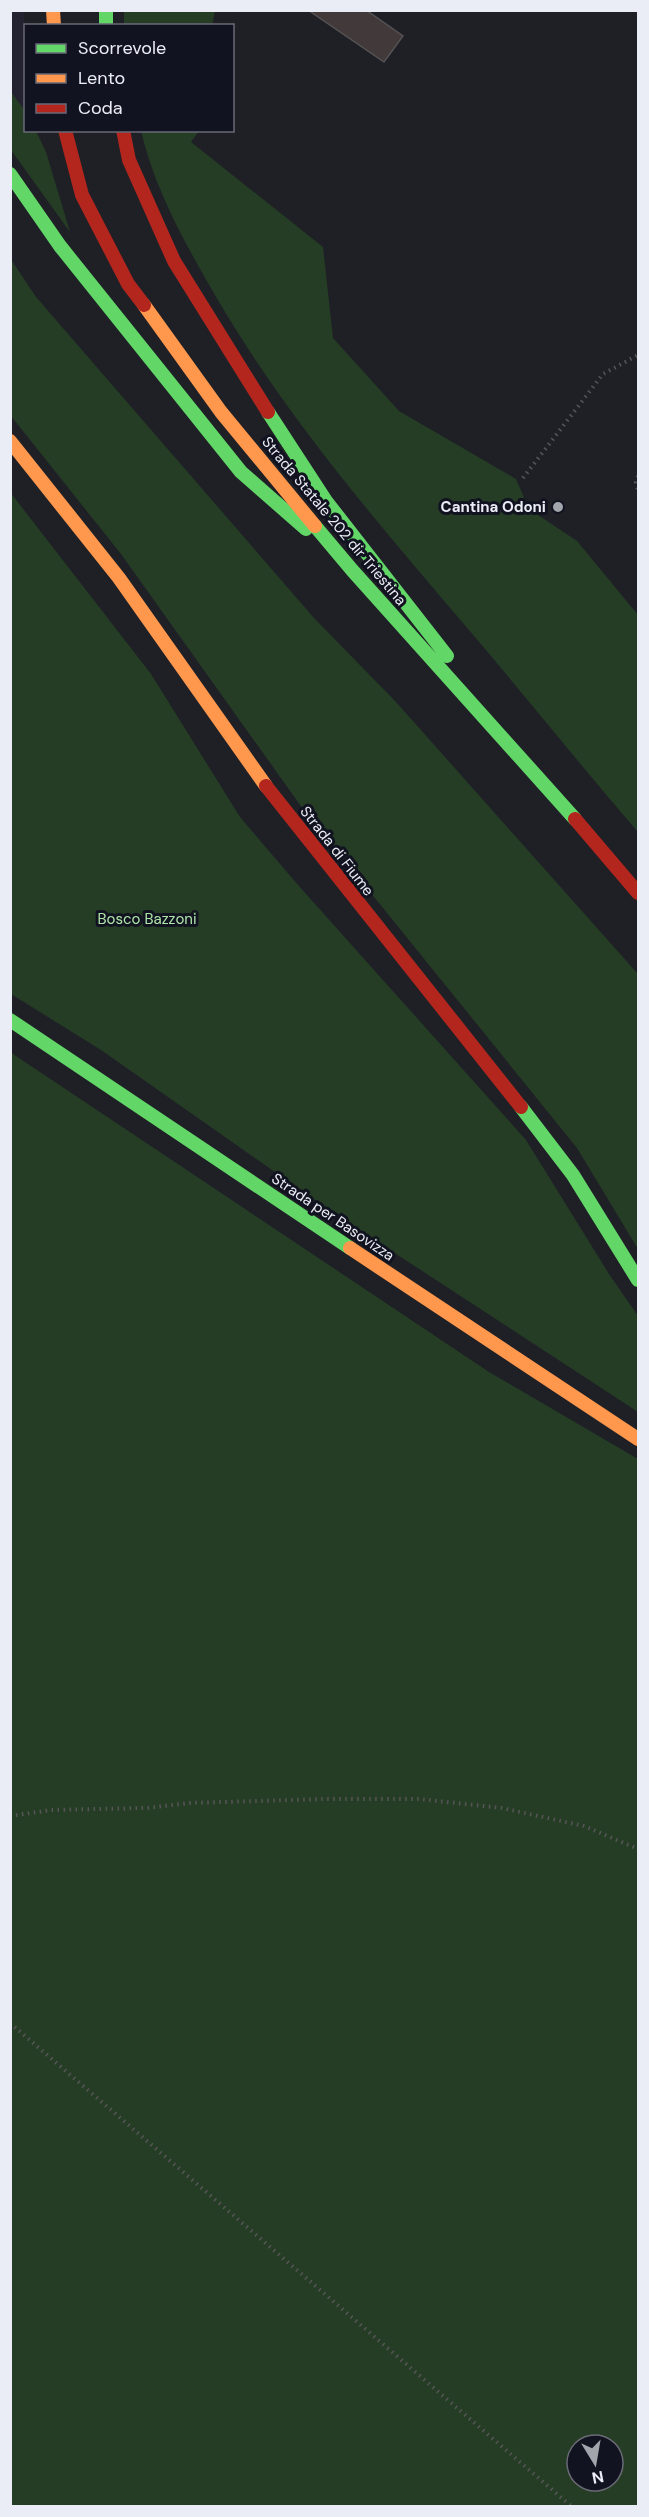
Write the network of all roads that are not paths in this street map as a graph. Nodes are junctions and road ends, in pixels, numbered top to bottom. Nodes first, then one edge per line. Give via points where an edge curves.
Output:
1 (66, 132) edge
2 (123, 132) edge
3 (10, 174) edge
4 (10, 441) edge
5 (352, 570) junction
6 (576, 820) junction
7 (639, 893) edge
8 (10, 1020) edge
9 (639, 1280) edge
10 (639, 1438) edge

1 - 5 main road, Strada Statale 202 dir Triestina via 82,195 128,284 221,412
2 - 6 main road via 129,160 174,261 258,398 326,501
3 - 5 main road via 60,246 241,472
4 - 9 main road, Strada di Fiume via 119,578 277,801 536,1125 573,1175
5 - 6 main road, Strada Statale 202 dir Triestina
6 - 7 main road, Strada Statale 202 dir Triestina
8 - 10 main road, Strada per Basovizza via 550,1383

